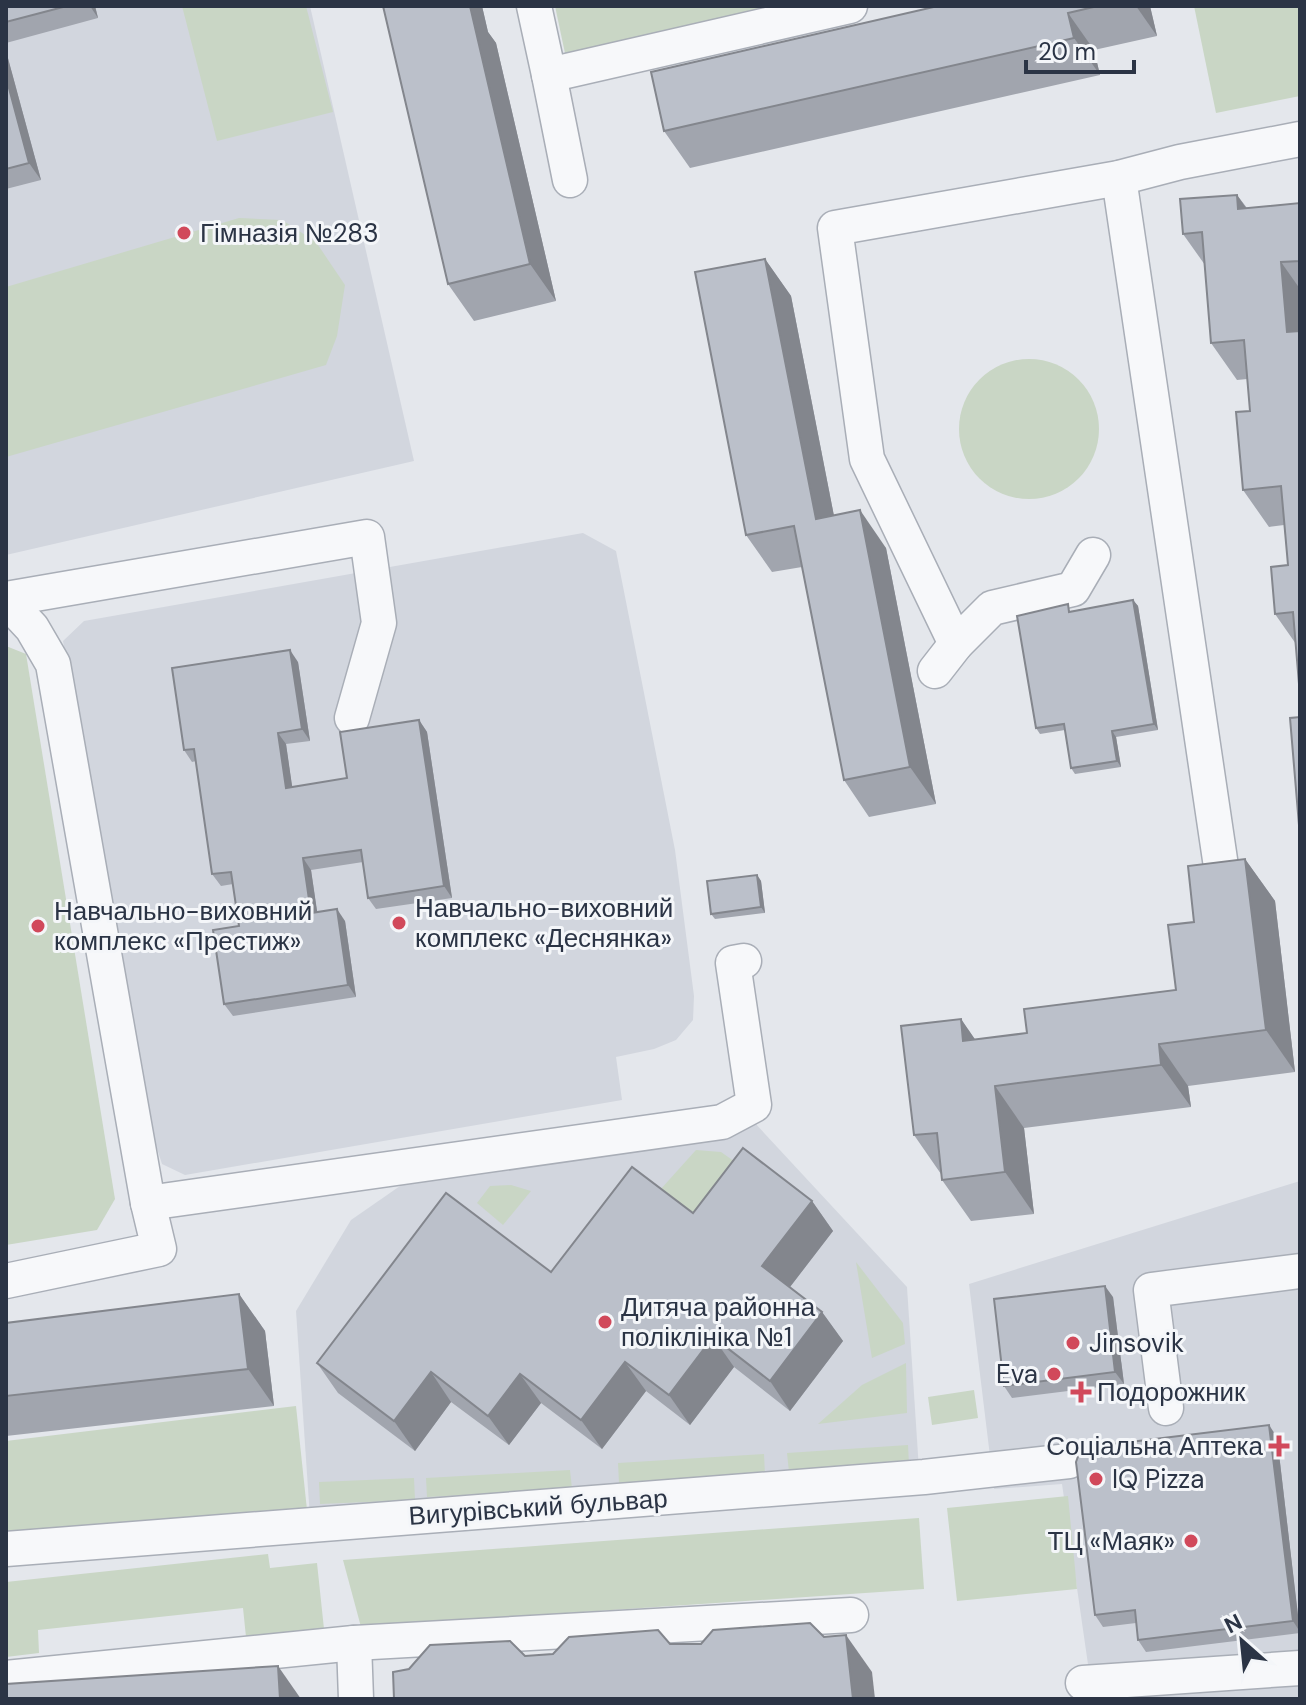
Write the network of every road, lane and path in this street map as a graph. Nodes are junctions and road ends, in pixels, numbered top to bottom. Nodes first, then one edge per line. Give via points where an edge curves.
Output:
1 (534, 6) edge
2 (850, 6) edge
3 (549, 75) junction
4 (1300, 139) edge
5 (1119, 178) junction
6 (570, 180) dead end
7 (1093, 555) dead end
8 (6, 599) edge
9 (956, 644) junction
10 (935, 671) dead end
11 (352, 718) dead end
12 (1223, 880) edge
13 (744, 961) dead end
14 (148, 1203) junction
15 (1300, 1271) edge
16 (6, 1281) edge
17 (1166, 1408) dead end
18 (1069, 1461) dead end
19 (6, 1549) edge
20 (851, 1615) dead end
21 (354, 1643) junction
22 (1300, 1668) edge
23 (6, 1678) edge
24 (1083, 1683) dead end
25 (356, 1699) edge

1 - 3 street
2 - 3 street
3 - 6 street
4 - 5 street
5 - 9 street via 835,228 867,459
5 - 12 street
7 - 9 street via 1073,589 992,608
8 - 11 street via 367,537 379,623
8 - 14 street via 32,628 53,664
9 - 10 street
13 - 14 street via 733,963 754,1105 722,1122
14 - 16 street via 159,1249
15 - 17 street via 1151,1290
18 - 19 street, Вигурівський бульвар
20 - 21 street
21 - 23 street
21 - 25 street
22 - 24 street

